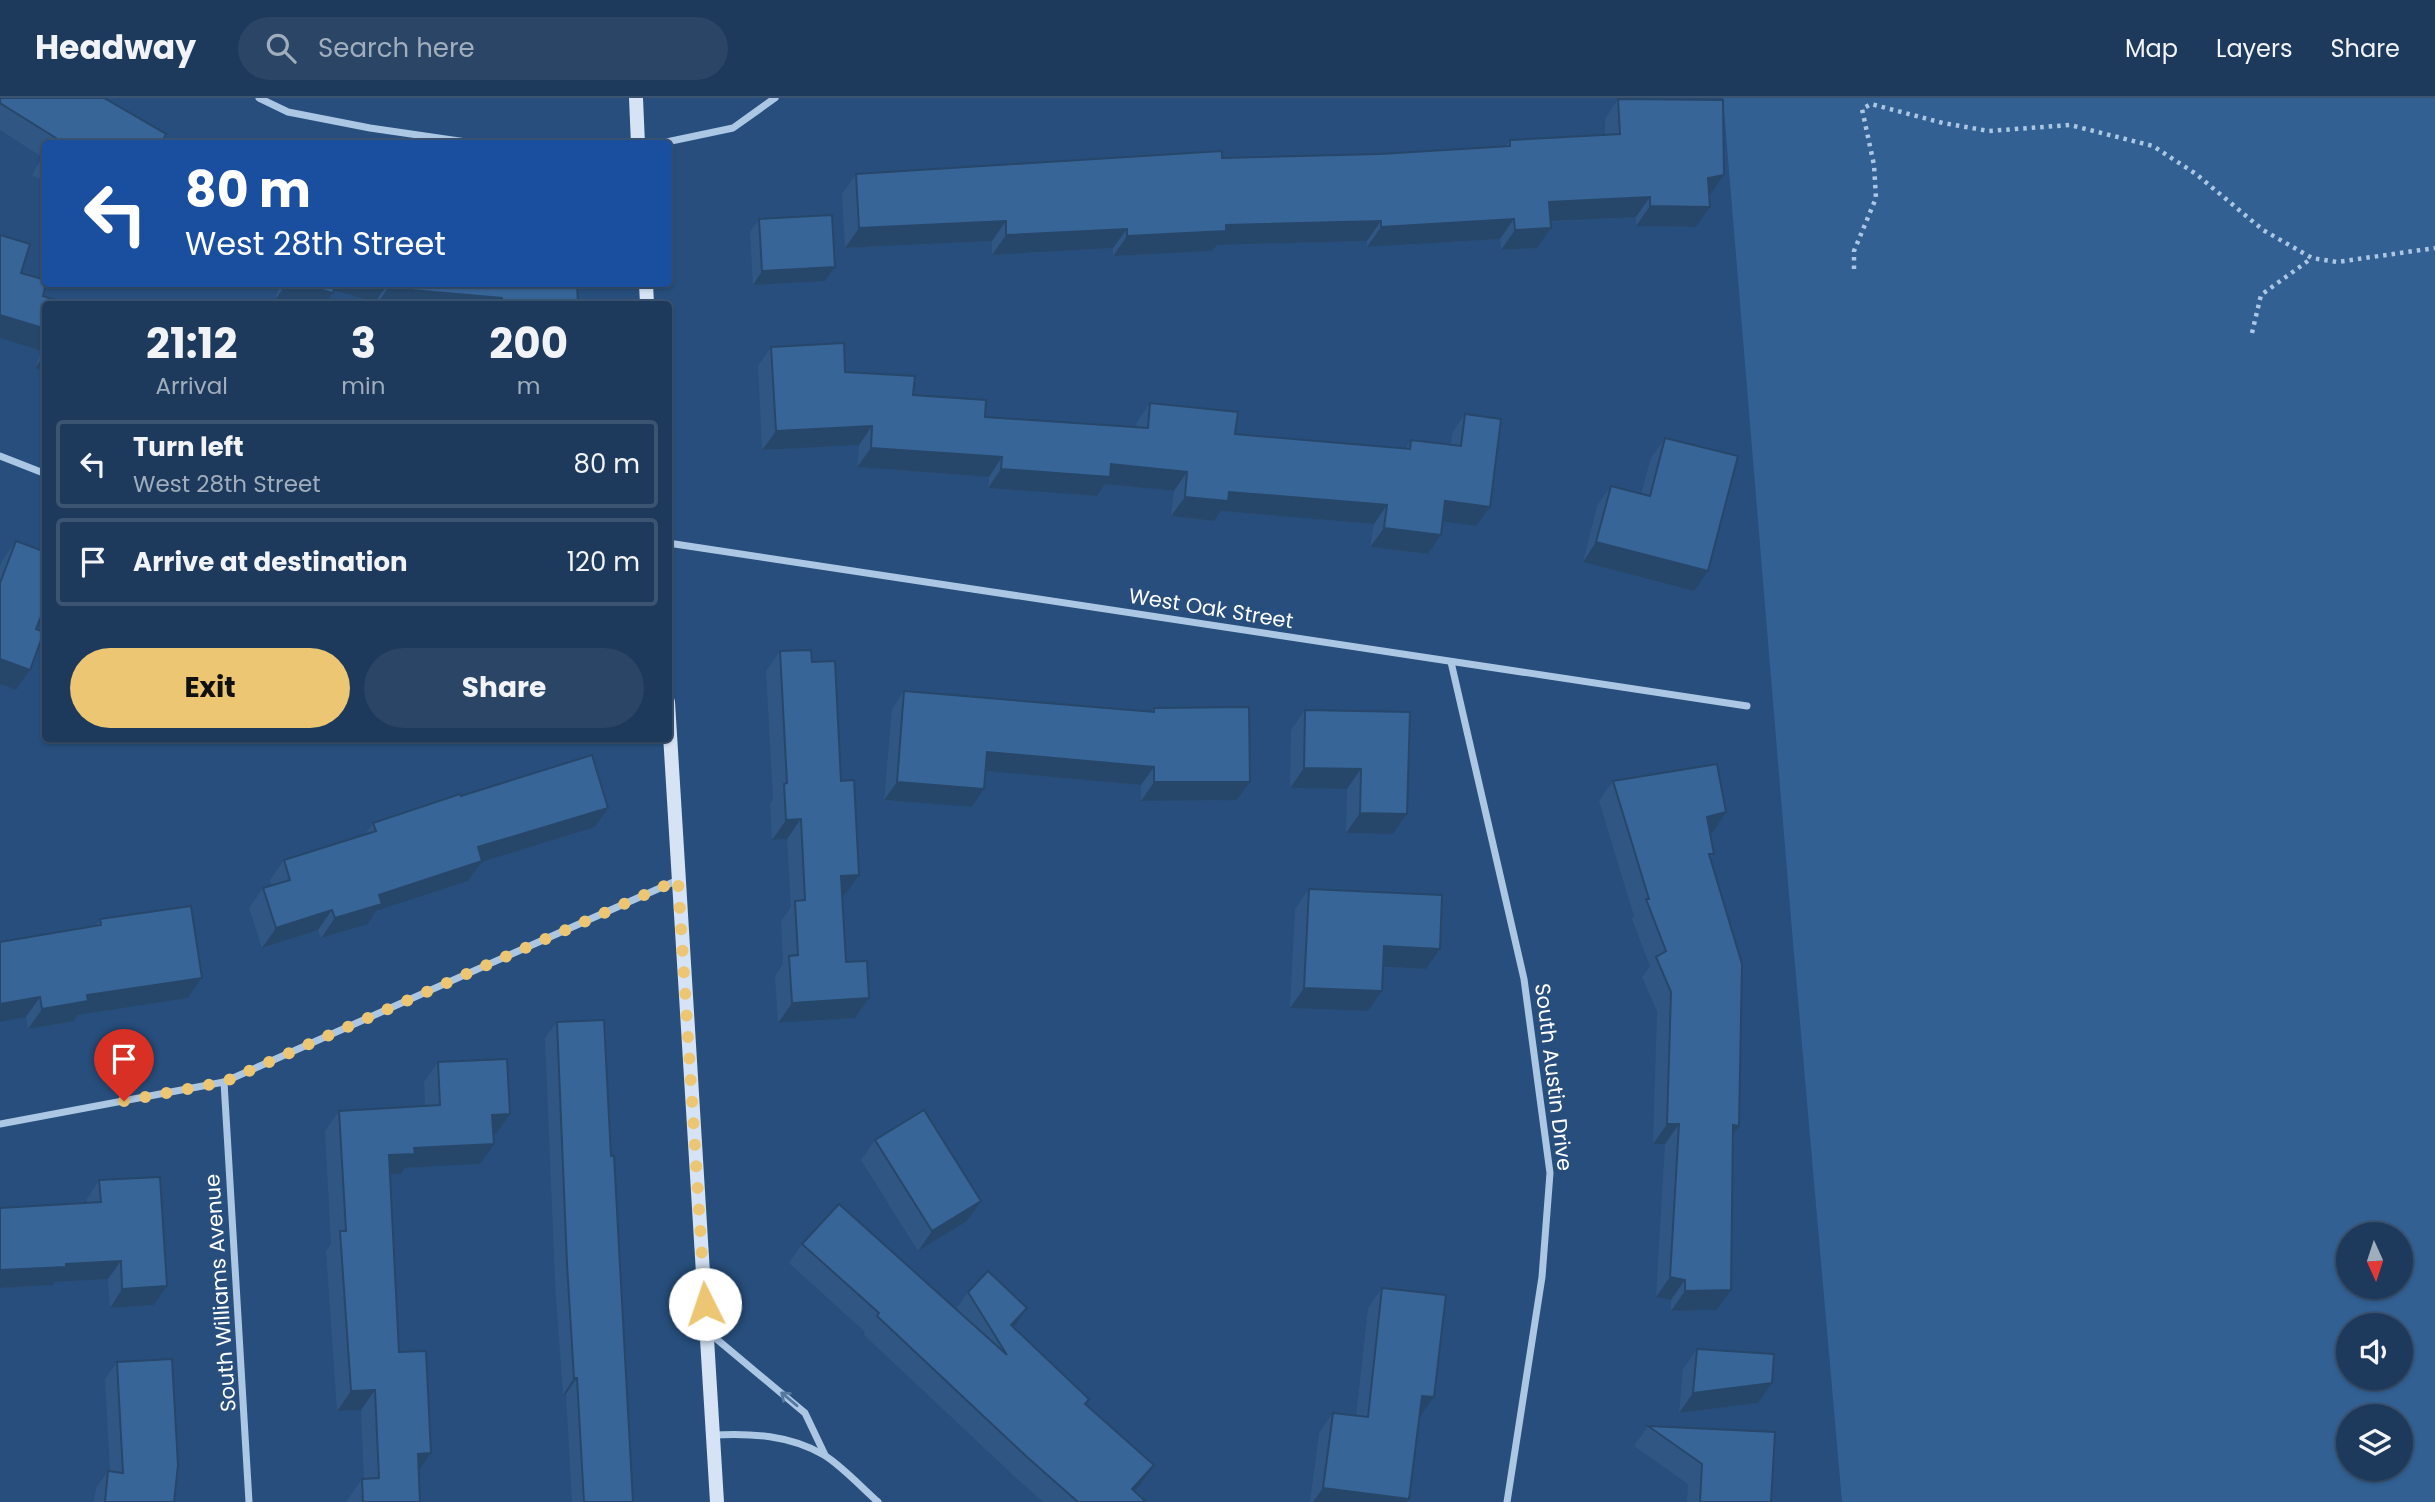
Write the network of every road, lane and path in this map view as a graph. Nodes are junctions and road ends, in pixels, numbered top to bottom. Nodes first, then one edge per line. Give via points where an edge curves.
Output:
1 (260, 98) edge
2 (636, 98) edge
3 (775, 98) edge
4 (452, 140) edge
5 (638, 140) edge
6 (672, 141) edge
7 (2435, 248) edge
8 (2312, 258) junction
9 (1854, 269) dead end
10 (2252, 333) dead end
11 (0, 456) edge
12 (42, 472) edge
13 (672, 544) edge
14 (1451, 662) junction
15 (1748, 706) dead end
16 (670, 742) edge
17 (678, 880) junction
18 (224, 1082) junction
19 (0, 1124) edge
20 (707, 1331) junction
21 (713, 1435) junction
22 (825, 1455) junction
23 (249, 1502) edge
24 (717, 1502) edge
25 (878, 1502) edge
26 (1507, 1502) edge

1 - 4 street via 288,112
2 - 5 main road
3 - 6 street via 733,128
7 - 8 path via 2337,262
8 - 9 path via 2263,230 2196,174 2152,146 2070,125 1989,131 1871,104 1863,109 1876,198 1854,251
8 - 10 path via 2261,295
11 - 12 street
13 - 14 street, West Oak Street
14 - 15 street, West Oak Street
14 - 26 street, South Austin Drive via 1524,979 1550,1173 1542,1277
16 - 17 main road
17 - 18 street
17 - 20 main road
18 - 19 street
18 - 23 street, South Williams Avenue
20 - 21 main road
22 -> 20 street via 805,1413
21 - 22 street via 767,1435
21 - 24 main road
22 - 25 street

